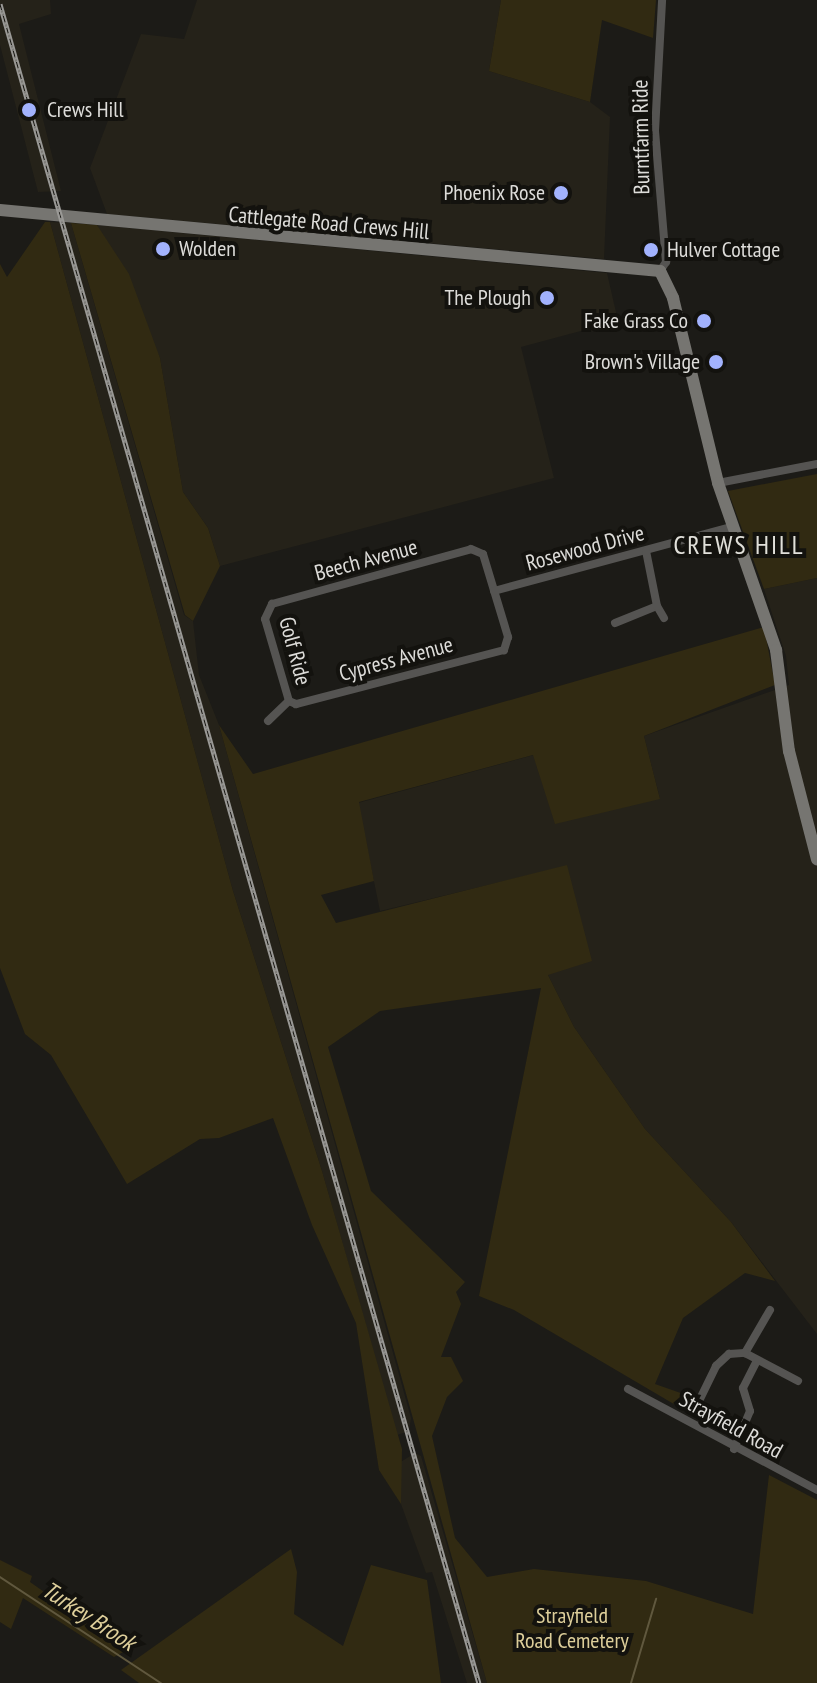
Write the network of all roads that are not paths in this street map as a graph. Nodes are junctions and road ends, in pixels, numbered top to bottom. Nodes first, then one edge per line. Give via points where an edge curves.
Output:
1 (662, 0) edge
2 (0, 210) edge
3 (657, 270) junction
4 (817, 464) edge
5 (718, 483) junction
6 (732, 527) junction
7 (646, 551) junction
8 (494, 591) junction
9 (657, 606) junction
10 (266, 612) joint
11 (664, 618) dead end
12 (615, 623) dead end
13 (289, 701) junction
14 (268, 721) dead end
15 (817, 859) edge
16 (770, 1310) dead end
17 (745, 1353) junction
18 (757, 1360) junction
19 (798, 1381) dead end
20 (628, 1389) dead end
21 (700, 1399) dead end
22 (734, 1449) junction
23 (817, 1490) edge

1 - 3 street, Burntfarm Ride via 655,131 666,262
2 - 3 street, Cattlegate Road Crews Hill
3 - 5 street via 673,298
4 - 5 street
5 - 6 street
6 - 7 street, Rosewood Drive
6 - 15 street via 776,650 789,751
7 - 8 street, Rosewood Drive
7 - 9 street
8 - 10 street, Beech Avenue via 479,551 272,604
8 - 13 street, Cypress Avenue via 508,643 504,650 296,704
9 - 11 street
9 - 12 street
10 - 13 street, Golf Ride
13 - 14 street
16 - 17 street
17 - 18 street
17 - 21 street via 724,1357
18 - 19 street
18 - 22 street via 743,1388 750,1411
20 - 22 street, Strayfield Road
22 - 23 street, Strayfield Road

